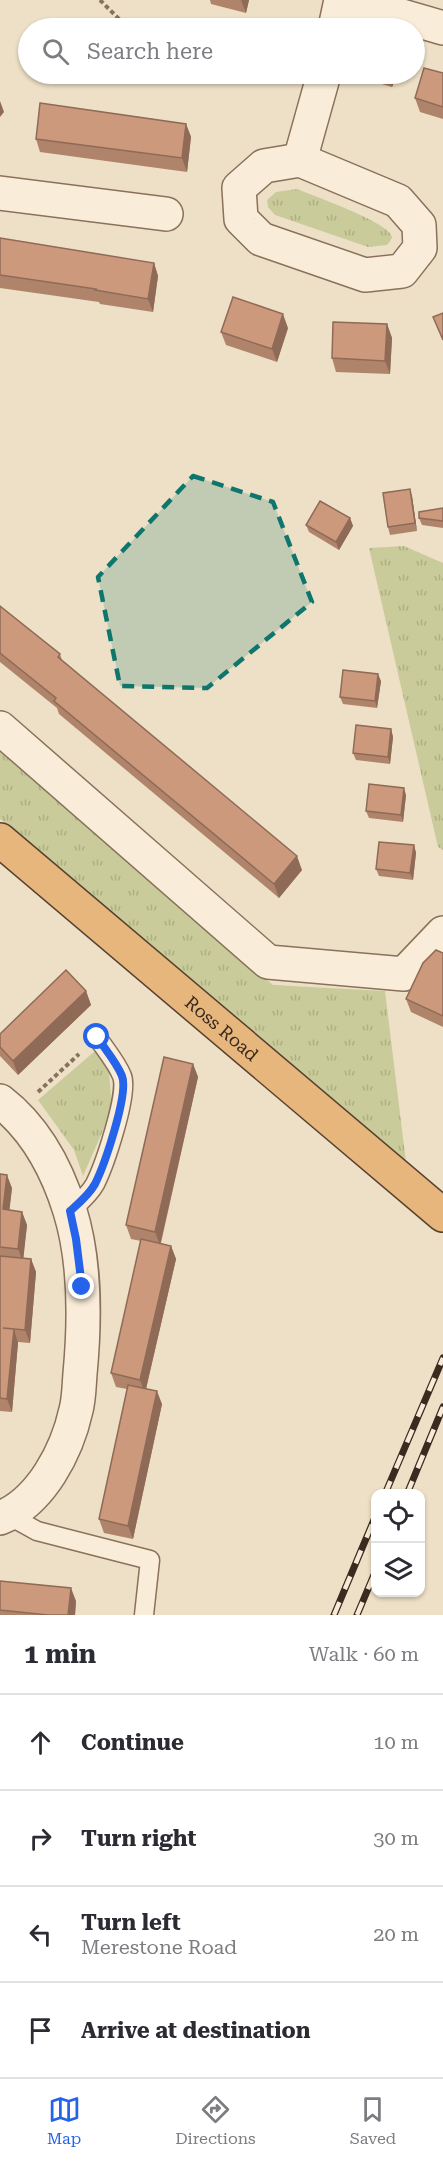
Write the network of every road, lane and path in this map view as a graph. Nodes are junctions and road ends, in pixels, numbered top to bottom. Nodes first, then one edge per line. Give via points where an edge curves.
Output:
1 (100, 0) edge
2 (341, 0) edge
3 (347, 0) edge
4 (118, 18) edge
5 (337, 18) edge
6 (409, 18) edge
7 (425, 23) edge
8 (443, 28) edge
9 (321, 84) edge
10 (300, 160) junction
11 (0, 193) edge
12 (166, 214) dead end
13 (0, 728) edge
14 (0, 840) edge
15 (443, 933) edge
16 (97, 1037) joint
17 (8, 1107) edge
18 (70, 1211) junction
19 (443, 1215) edge
20 (4, 1516) edge
21 (144, 1615) edge

1 - 4 path
2 - 5 street
3 - 6 street
7 - 8 street
9 - 10 street
10 - 10 street via 398,201 419,225 420,248 402,271 365,275 261,239 241,219 238,188 264,166
11 - 12 street
13 - 15 street via 268,962 404,974
14 - 19 highway, Ross Road
16 - 17 path
16 - 18 lane via 123,1078 121,1104 94,1185
17 - 18 street via 47,1156
18 - 20 street via 82,1287 83,1335 76,1410 57,1464 34,1496
20 - 21 lane via 37,1531 150,1560

